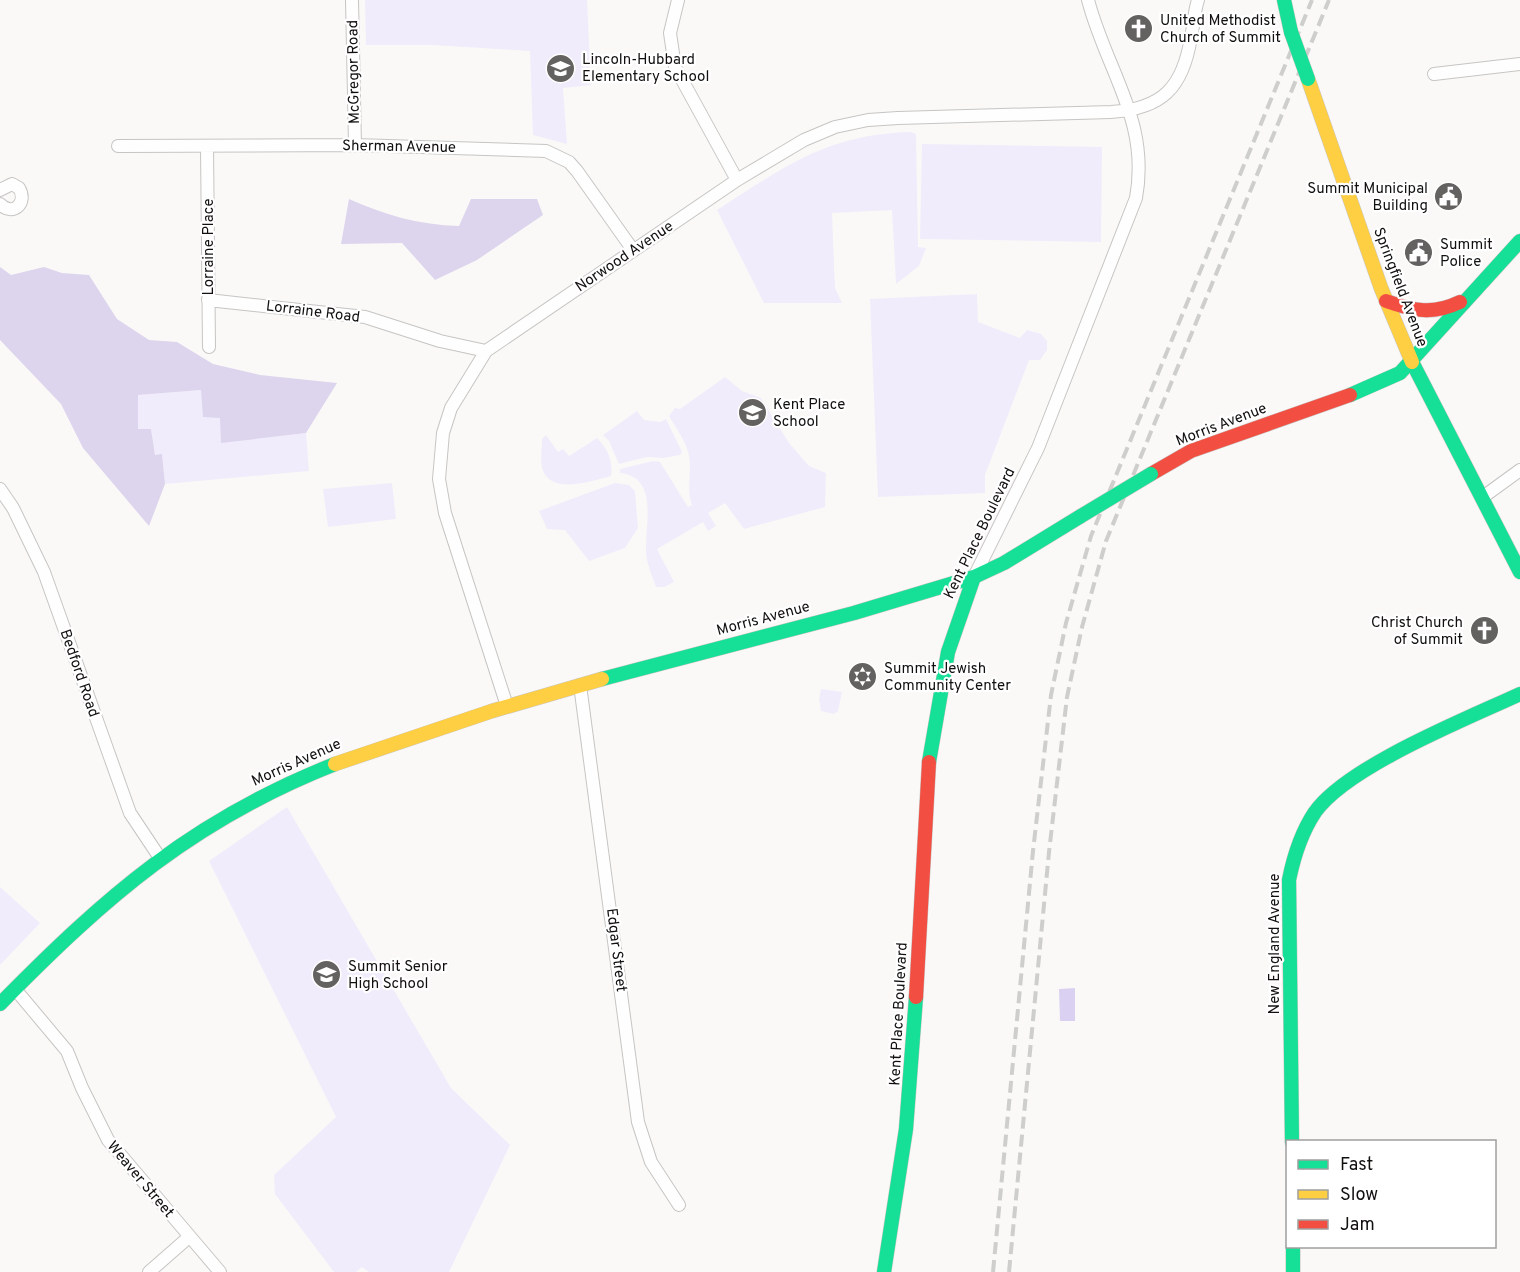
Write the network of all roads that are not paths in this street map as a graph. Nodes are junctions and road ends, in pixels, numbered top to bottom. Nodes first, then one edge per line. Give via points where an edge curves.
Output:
1 (352, 0) edge
2 (678, 0) edge
3 (1088, 0) edge
4 (1198, 0) edge
5 (1284, 0) edge
6 (1520, 64) edge
7 (1434, 74) dead end
8 (1131, 111) junction
9 (356, 145) junction
10 (118, 146) dead end
11 (207, 147) junction
12 (737, 180) junction
13 (0, 190) edge
14 (0, 204) edge
15 (1520, 241) edge
16 (633, 249) junction
17 (1470, 297) junction
18 (208, 300) junction
19 (1386, 301) junction
20 (209, 348) dead end
21 (486, 351) junction
22 (1413, 362) junction
23 (1520, 470) edge
24 (0, 489) edge
25 (1483, 497) junction
26 (1520, 572) edge
27 (974, 577) junction
28 (580, 685) junction
29 (1520, 694) edge
30 (507, 706) junction
31 (160, 858) junction
32 (15, 990) junction
33 (0, 1005) edge
34 (1292, 1140) edge
35 (679, 1205) dead end
36 (189, 1237) junction
37 (1293, 1248) edge
38 (886, 1271) edge
39 (149, 1272) edge
40 (220, 1272) edge
41 (1293, 1272) edge

1 - 9 street, McGregor Road
2 - 12 street via 670,33 672,56
3 - 8 street, Kent Place Boulevard
4 - 8 street via 1188,54 1176,84 1160,99
5 - 19 main road, Springfield Avenue, bridge via 1291,32
6 - 7 street
8 - 12 street, Norwood Avenue via 868,120 804,140
8 - 27 street, Kent Place Boulevard via 1140,155 1136,198 1038,448
9 - 11 street, Sherman Avenue
9 - 16 street, Sherman Avenue via 546,150 577,171
10 - 11 street, Sherman Avenue
11 - 18 street, Lorraine Place
12 - 16 street, Norwood Avenue
13 - 14 street via 12,184 23,196 15,209
15 - 17 main road, Morris Avenue
16 - 21 street, Norwood Avenue
17 - 19 main road via 1436,313 1410,310
17 - 22 main road, Morris Avenue
18 - 20 street, Lorraine Place
18 - 21 street, Lorraine Road via 366,317
19 - 22 main road, Springfield Avenue
21 - 30 street, Norwood Avenue via 451,408 441,445 439,479 446,513
22 - 25 main road, Springfield Avenue
22 - 27 main road, Morris Avenue, bridge via 1383,382 1191,451
23 - 25 street
24 - 31 street, Bedford Road via 14,508 44,572 130,813
25 - 26 main road, Springfield Avenue
27 - 28 main road, Morris Avenue
27 - 38 main road, Kent Place Boulevard via 946,656 931,748 906,1141
28 - 30 main road, Morris Avenue
28 - 35 street, Edgar Street via 638,1122 651,1162
29 - 34 main road, New England Avenue via 1352,776 1326,797 1302,832 1294,849 1289,880
30 - 31 main road, Morris Avenue via 352,755 287,783 215,822
31 - 32 main road, Morris Avenue via 90,915
32 - 33 main road, Morris Avenue
32 - 36 street, Weaver Street via 67,1051 108,1140
36 - 39 street
36 - 40 street, Weaver Street
37 - 41 main road

